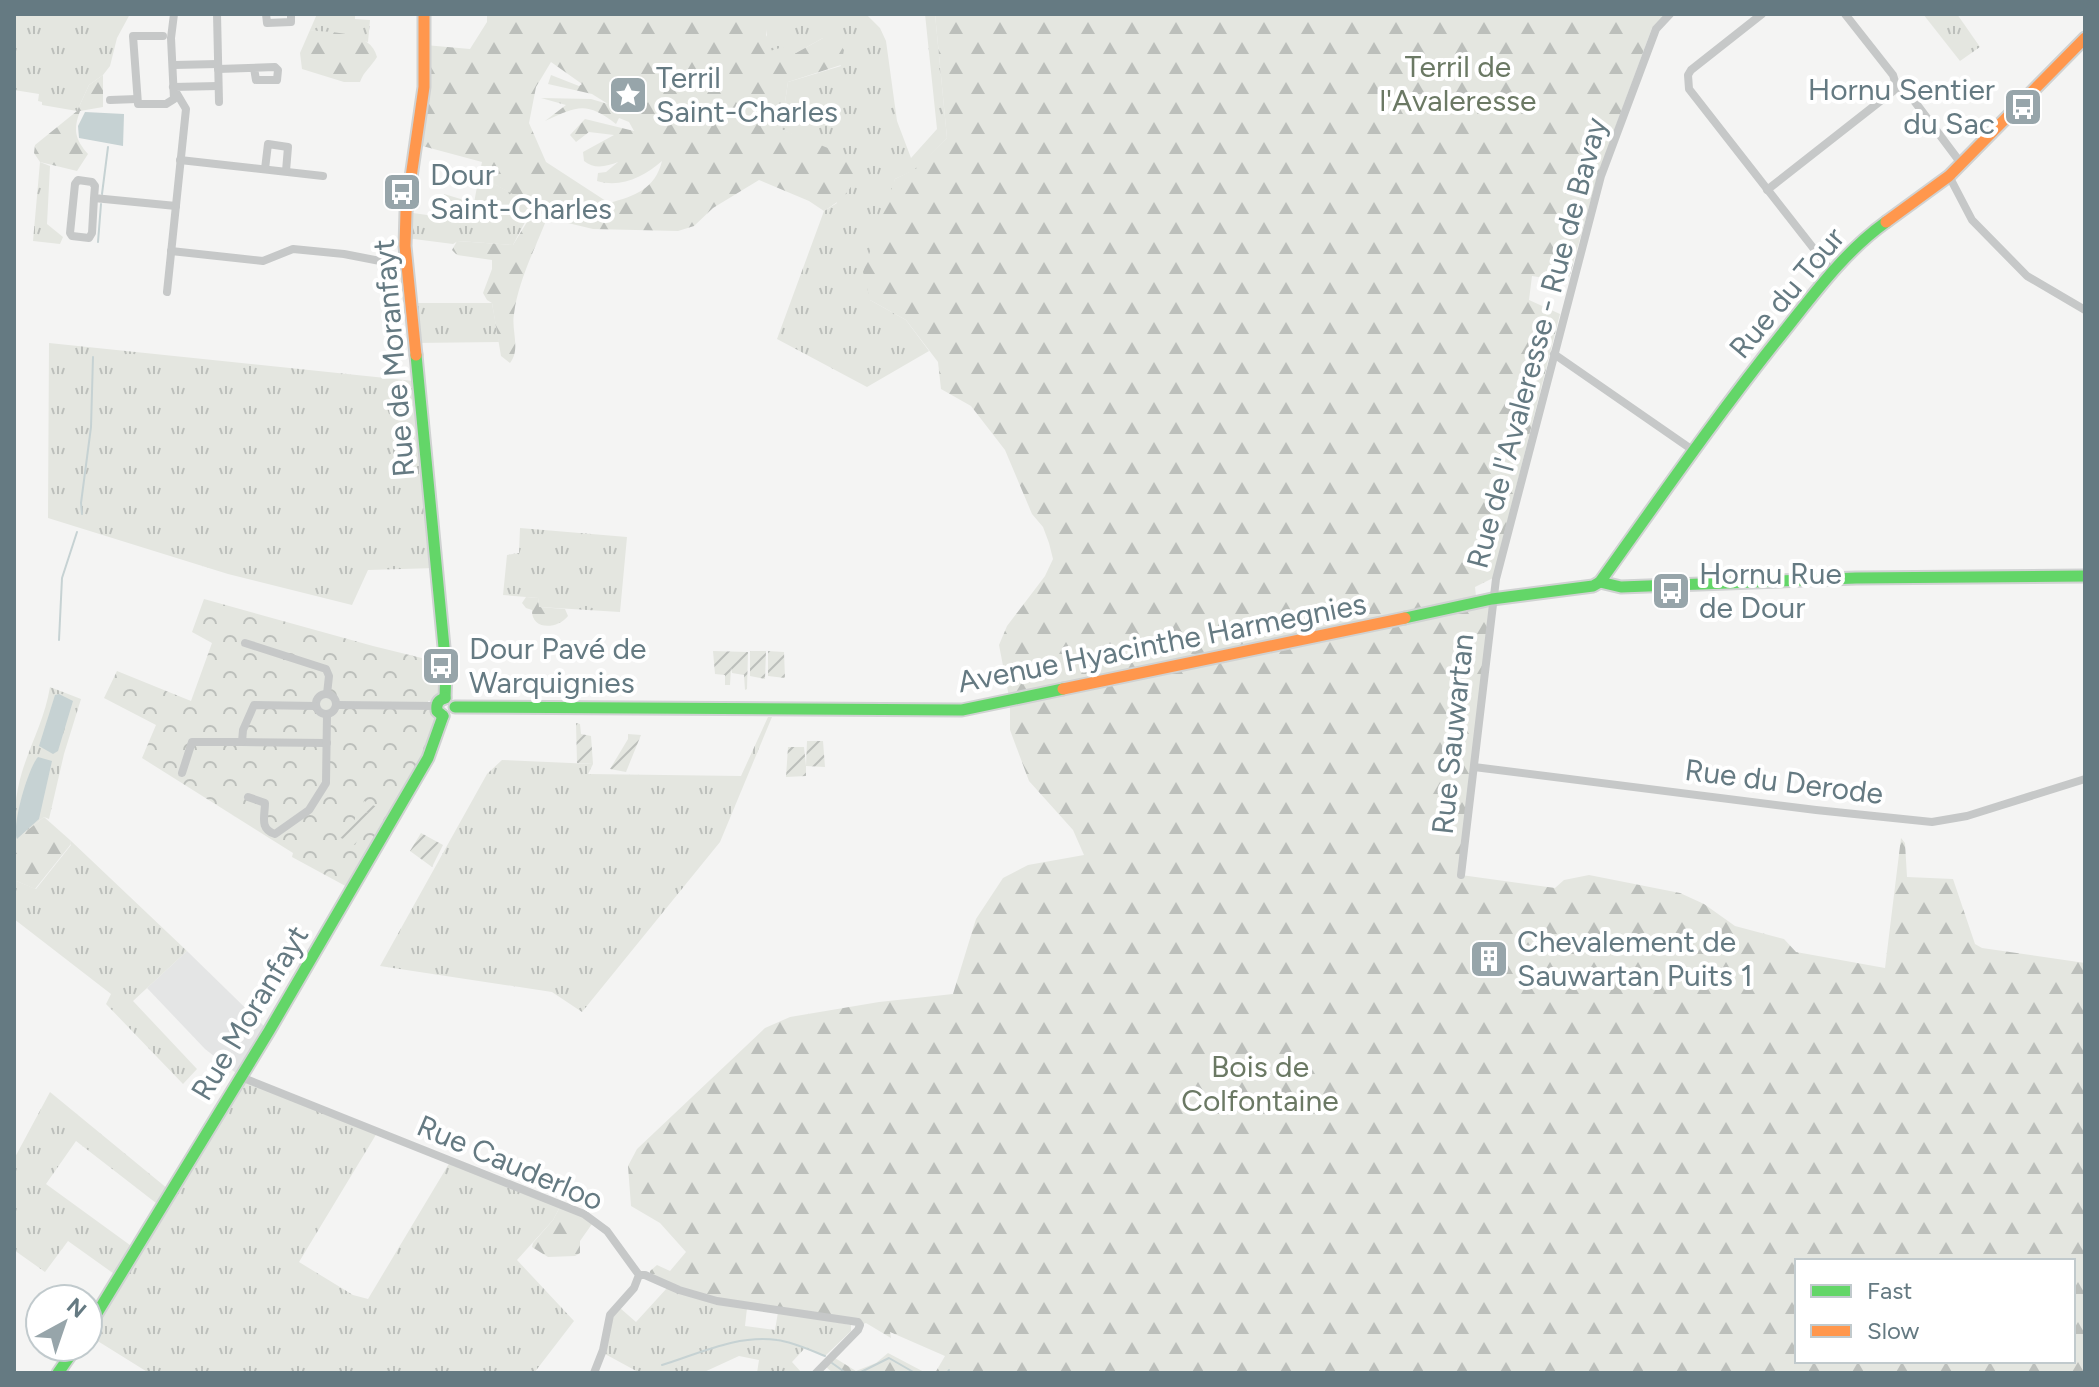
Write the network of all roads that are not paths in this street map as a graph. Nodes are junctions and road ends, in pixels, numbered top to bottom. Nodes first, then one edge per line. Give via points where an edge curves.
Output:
1 (174, 14) edge
2 (217, 14) edge
3 (266, 14) edge
4 (291, 14) edge
5 (424, 14) edge
6 (1670, 14) edge
7 (1762, 14) edge
8 (1845, 14) edge
9 (163, 36) dead end
10 (2085, 38) edge
11 (174, 65) junction
12 (218, 66) junction
13 (254, 68) dead end
14 (218, 86) junction
15 (173, 87) junction
16 (1897, 88) junction
17 (110, 100) dead end
18 (137, 101) junction
19 (219, 102) dead end
20 (180, 160) junction
21 (1960, 162) junction
22 (265, 169) junction
23 (286, 171) junction
24 (323, 176) dead end
25 (1949, 176) junction
26 (1767, 190) junction
27 (94, 198) junction
28 (176, 206) junction
29 (171, 251) junction
30 (406, 266) junction
31 (1832, 272) junction
32 (167, 292) dead end
33 (2085, 310) edge
34 (1554, 354) junction
35 (1694, 451) junction
36 (2085, 576) edge
37 (1600, 582) junction
38 (1492, 599) junction
39 (245, 643) dead end
40 (327, 694) junction
41 (337, 705) junction
42 (316, 706) junction
43 (442, 706) junction
44 (327, 715) junction
45 (242, 742) junction
46 (327, 743) junction
47 (1474, 767) junction
48 (182, 773) dead end
49 (2085, 779) edge
50 (248, 797) dead end
51 (1461, 875) dead end
52 (241, 1077) junction
53 (639, 1275) junction
54 (104, 1302) edge
55 (594, 1373) edge
56 (816, 1373) edge

1 - 11 street
2 - 12 street
3 - 4 street via 267,23 291,22
5 - 30 street, Rue de Moranfayt via 424,87 406,212
6 - 34 street, Rue de l'Avaleresse - Rue de Bavay via 1656,29 1606,164
7 - 26 street via 1691,70 1687,81
8 - 16 street via 1893,75
9 - 18 street via 133,36
10 - 21 street, Rue du Tour
11 - 12 street
11 - 15 street
12 - 13 street
12 - 14 street
14 - 15 street
14 - 19 street
15 - 18 street via 176,96 171,102
15 - 20 street via 186,109
16 - 21 street via 1909,94
16 - 26 street
17 - 18 street
20 - 22 street
20 - 28 street
21 - 25 street, Rue du Tour
22 - 23 street
22 - 23 street via 268,144 288,147
23 - 24 street
25 - 31 street, Rue du Tour via 1865,237
25 - 33 street via 1972,220 2027,276
26 - 31 street
27 - 27 street via 92,182 78,180 72,236 89,238 92,233
27 - 28 street
28 - 29 street
29 - 30 street via 263,261 293,249
29 - 32 street
30 - 43 street, Rue de Moranfayt via 446,668
31 - 35 street, Rue du Tour
34 - 35 street
34 - 38 street, Rue de l'Avaleresse - Rue de Bavay
35 - 37 street, Rue du Tour
36 - 37 street, Avenue Hyacinthe Harmegnies via 1621,587
37 - 38 street, Avenue Hyacinthe Harmegnies via 1589,588
38 - 43 street, Avenue Hyacinthe Harmegnies via 962,710 455,707 451,700
38 - 47 street, Rue Sauwartan
39 - 40 street via 326,669
40 - 41 street
40 - 42 street
41 - 43 street
41 - 44 street
42 - 44 street
42 - 45 street via 254,705
43 - 52 street, Rue Moranfayt via 428,758
44 - 46 street
45 - 46 street
45 - 48 street via 192,742
46 - 50 street via 324,786 309,810 282,831 268,831 265,803
47 - 49 street, Rue du Derode via 1932,822
47 - 51 street, Rue Sauwartan
52 - 53 street, Rue Cauderloo via 584,1214 607,1231
52 - 54 street, Rue Moranfayt
53 - 55 street via 610,1315
53 - 56 street via 717,1301 860,1325

